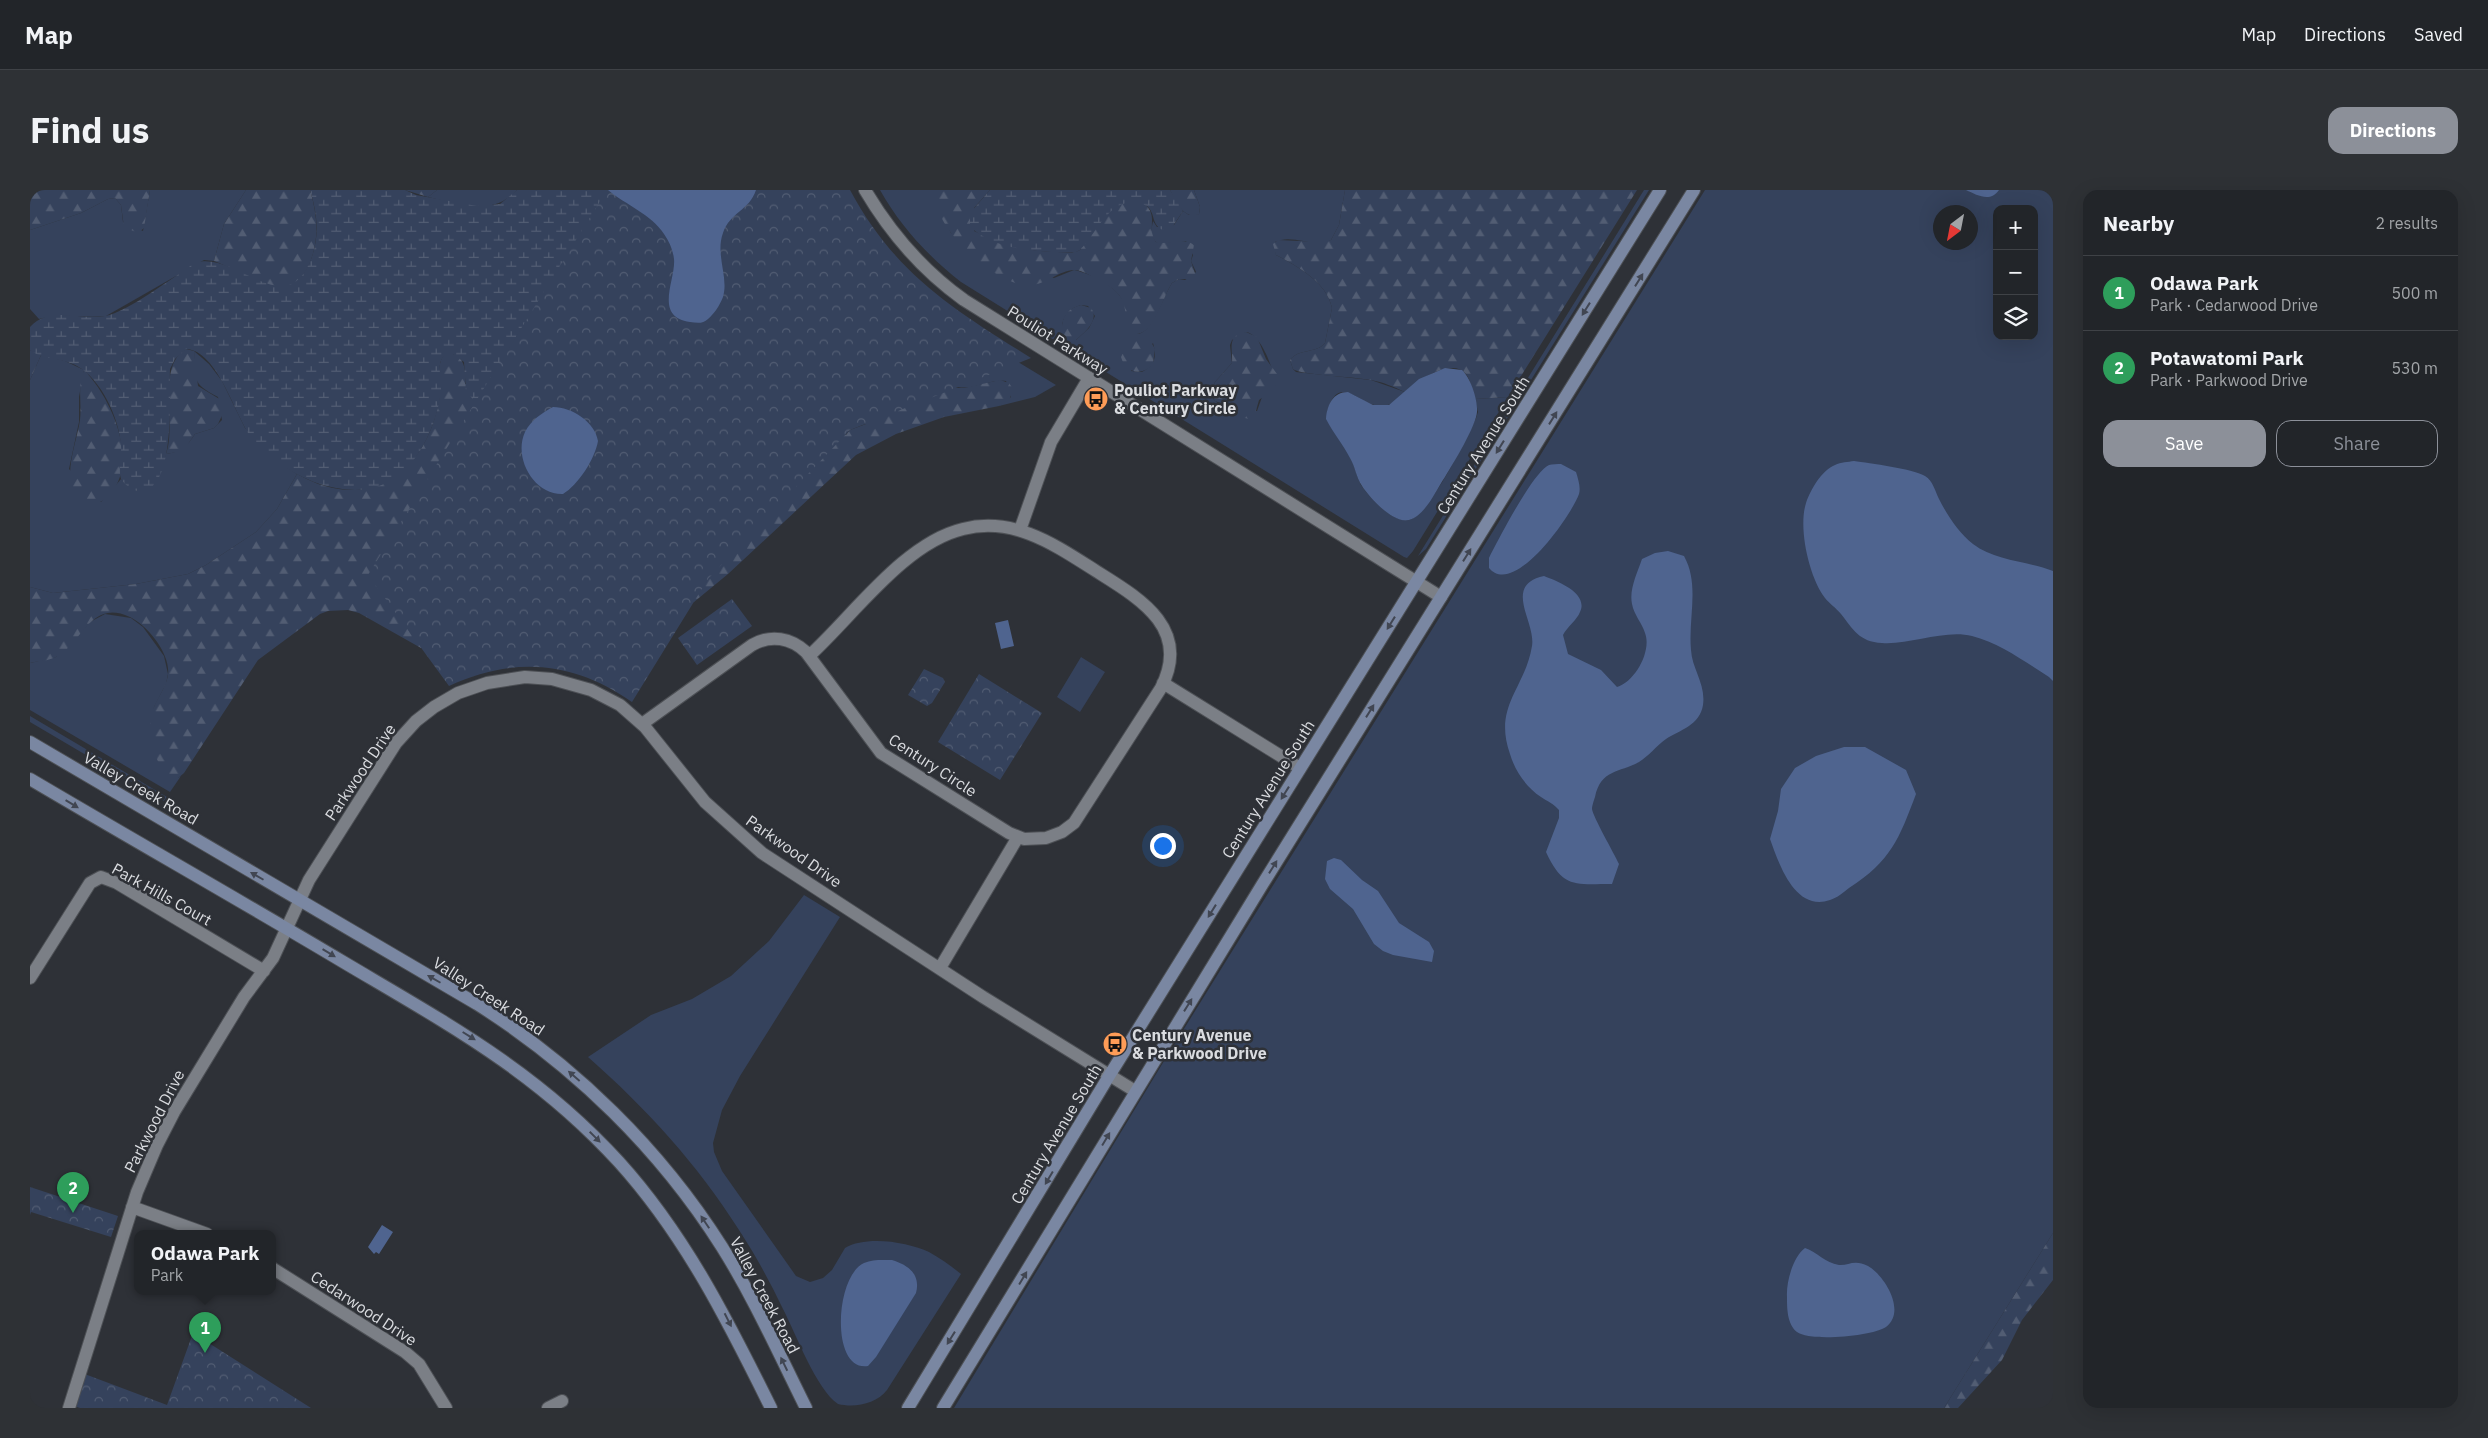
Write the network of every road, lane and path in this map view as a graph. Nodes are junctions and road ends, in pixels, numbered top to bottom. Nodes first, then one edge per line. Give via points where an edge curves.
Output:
1 (865, 190) edge
2 (1660, 190) edge
3 (1694, 190) edge
4 (1089, 378) junction
5 (1020, 530) junction
6 (1417, 582) junction
7 (1441, 597) junction
8 (809, 656) junction
9 (1163, 683) junction
10 (642, 724) junction
11 (30, 742) edge
12 (1300, 768) junction
13 (30, 779) edge
14 (1018, 837) junction
15 (300, 900) junction
16 (287, 928) junction
17 (940, 968) junction
18 (264, 971) junction
19 (30, 978) edge
20 (1110, 1076) junction
21 (1135, 1091) junction
22 (132, 1208) junction
23 (195, 1230) edge
24 (276, 1271) edge
25 (562, 1401) dead end
26 (803, 1403) edge
27 (907, 1406) edge
28 (70, 1408) edge
29 (446, 1408) edge
30 (548, 1408) edge
31 (771, 1408) edge
32 (810, 1408) edge
33 (943, 1408) edge

1 - 4 street, Pouliot Parkway via 902,244 944,285
2 -> 6 main road, Century Avenue South
7 -> 3 main road
4 - 5 street via 1051,442
4 - 6 street, Pouliot Parkway
5 - 8 street via 971,527 930,542 902,563
5 - 9 street via 1057,547 1148,606 1160,622 1169,647 1169,667
6 - 7 street, Pouliot Parkway
6 -> 12 main road, Century Avenue South
21 -> 7 main road
8 - 10 street, Century Circle via 784,639 760,641
8 - 14 street, Century Circle via 881,753
9 - 12 street
9 - 14 street via 1074,823 1051,836
10 - 15 street, Parkwood Drive via 620,705 599,693 552,678 506,678 458,693 425,714 396,743 309,880
10 - 17 street, Parkwood Drive via 694,790 745,839 787,870
15 -> 11 main road, Valley Creek Road
12 -> 20 main road, Century Avenue South
13 -> 16 main road
14 - 17 street
15 - 16 street, Parkwood Drive
26 -> 15 main road, Valley Creek Road via 748,1292 718,1242 674,1180 620,1119 565,1068 505,1022
16 - 18 street, Parkwood Drive
16 -> 31 main road via 482,1044 539,1086 593,1135 634,1179 688,1252 717,1298
17 - 20 street, Parkwood Drive
18 - 19 street, Park Hills Court via 117,883 101,877 87,886
18 - 22 street, Parkwood Drive via 237,1008 174,1112 151,1158
20 - 21 street, Parkwood Drive
20 -> 27 main road, Century Avenue South
33 -> 21 main road
22 - 23 street
22 - 28 street, Parkwood Drive
24 - 29 street, Cedarwood Drive via 406,1352 419,1364
25 - 30 street
26 - 32 main road, Valley Creek Road

